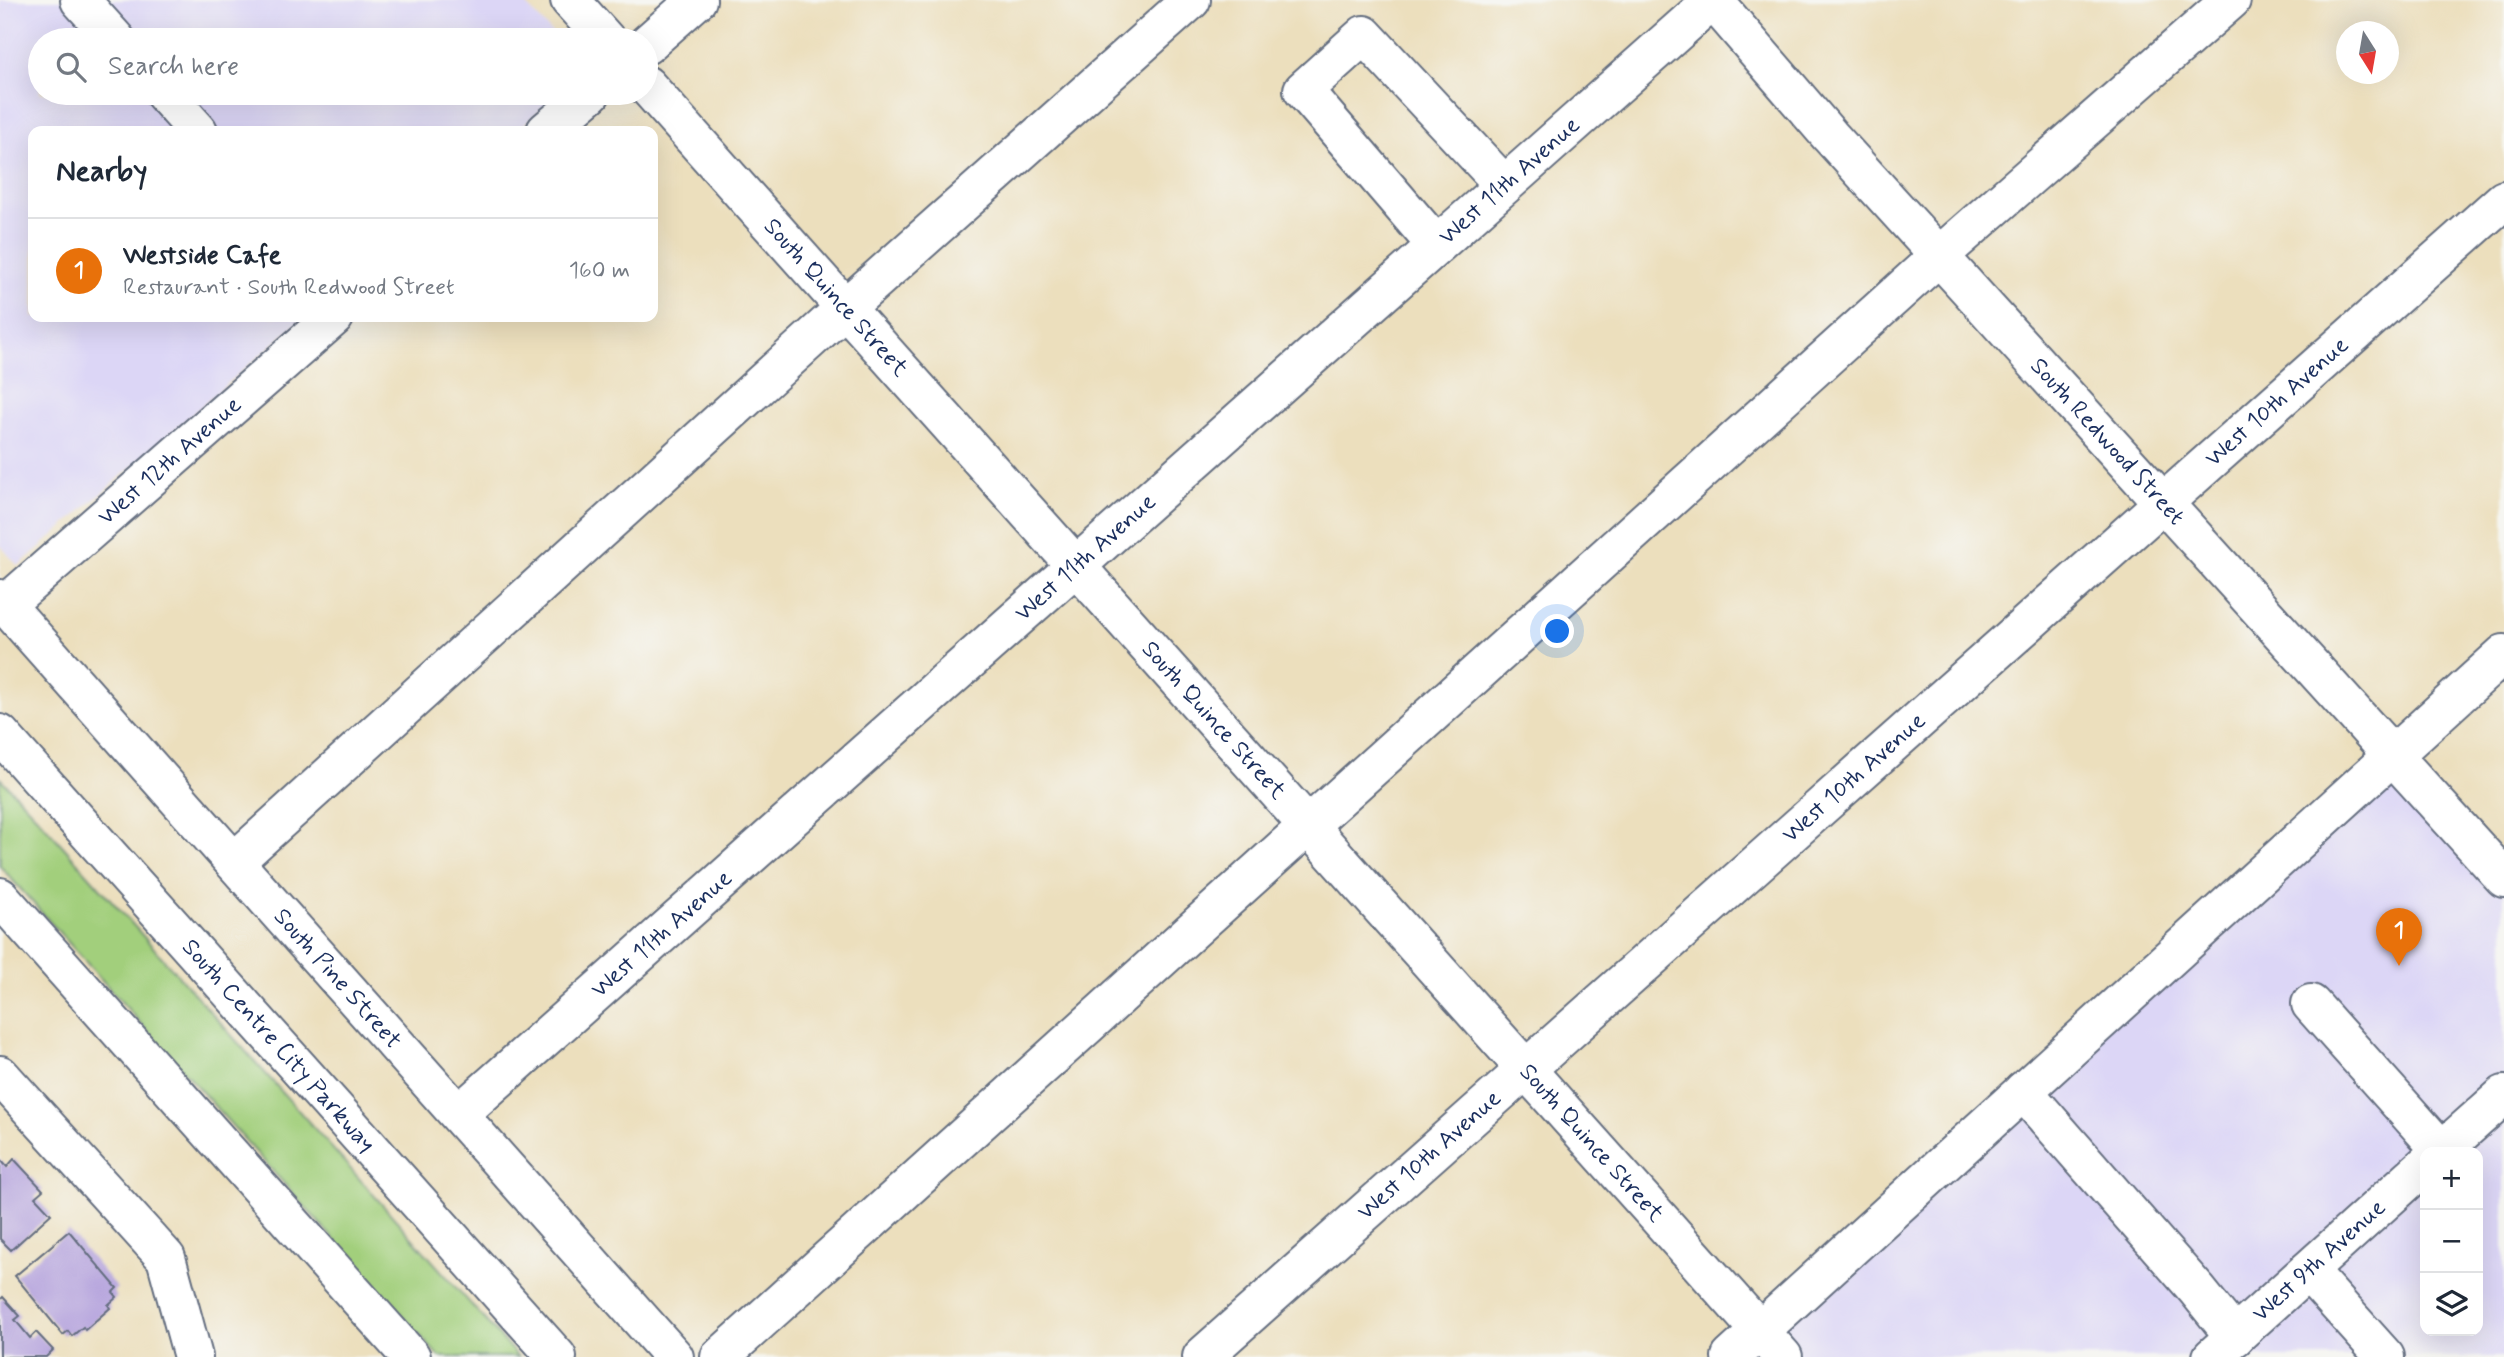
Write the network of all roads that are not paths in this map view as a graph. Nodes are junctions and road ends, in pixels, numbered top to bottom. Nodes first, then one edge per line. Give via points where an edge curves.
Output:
1 (80, 0) edge
2 (570, 0) edge
3 (697, 0) edge
4 (1191, 0) edge
5 (1713, 0) edge
6 (2231, 0) edge
7 (106, 28) edge
8 (595, 28) edge
9 (658, 34) edge
10 (658, 98) edge
11 (175, 105) edge
12 (576, 105) edge
13 (194, 126) edge
14 (552, 126) edge
15 (1504, 186) junction
16 (2504, 200) edge
17 (1436, 245) junction
18 (1940, 255) junction
19 (845, 308) junction
20 (328, 322) edge
21 (2163, 503) junction
22 (1075, 566) junction
23 (2, 602) edge
24 (2504, 654) edge
25 (0, 734) edge
26 (2391, 755) junction
27 (1307, 825) junction
28 (233, 862) junction
29 (2504, 878) edge
30 (0, 897) edge
31 (2311, 1003) dead end
32 (1525, 1070) junction
33 (0, 1075) edge
34 (2023, 1091) junction
35 (2504, 1095) edge
36 (458, 1114) junction
37 (2429, 1147) edge
38 (2446, 1147) edge
39 (2420, 1170) edge
40 (2308, 1271) junction
41 (1772, 1344) edge
42 (2224, 1347) edge
43 (193, 1357) edge
44 (411, 1357) edge
45 (557, 1357) edge
46 (674, 1357) edge
47 (720, 1357) edge
48 (1202, 1357) edge
49 (1731, 1357) edge
50 (2385, 1357) edge

1 - 7 main road
2 - 8 main road
3 - 9 main road
4 - 19 main road
5 - 15 main road, West 11th Avenue
5 - 18 main road, South Redwood Street
6 - 18 main road
10 - 19 main road, South Quince Street
11 - 13 main road
12 - 14 main road
15 - 17 main road, West 11th Avenue
15 - 17 main road via 1364,35 1303,90
16 - 21 main road, West 10th Avenue
17 - 22 main road, West 11th Avenue
18 - 21 main road, South Redwood Street
18 - 27 main road
19 - 22 main road, South Quince Street
19 - 28 main road
20 - 23 main road, West 12th Avenue
21 - 26 main road, South Redwood Street
21 - 32 main road, West 10th Avenue
22 - 27 main road, South Quince Street
22 - 36 main road, West 11th Avenue
23 - 28 main road, South Pine Street
24 - 26 main road
25 - 45 main road, South Centre City Parkway
26 - 29 main road, South Redwood Street
26 - 34 main road
27 - 32 main road, South Quince Street
27 - 47 main road
28 - 36 main road, South Pine Street
30 - 44 main road
31 - 37 main road
32 - 41 main road, South Quince Street
32 - 48 main road, West 10th Avenue
33 - 43 main road via 166,1258
34 - 41 main road
34 - 42 main road via 2197,1290
35 - 38 main road, West 9th Avenue
36 - 46 main road, South Pine Street
39 - 40 main road, West 9th Avenue
40 - 42 main road, West 9th Avenue
40 - 50 main road
41 - 49 main road

